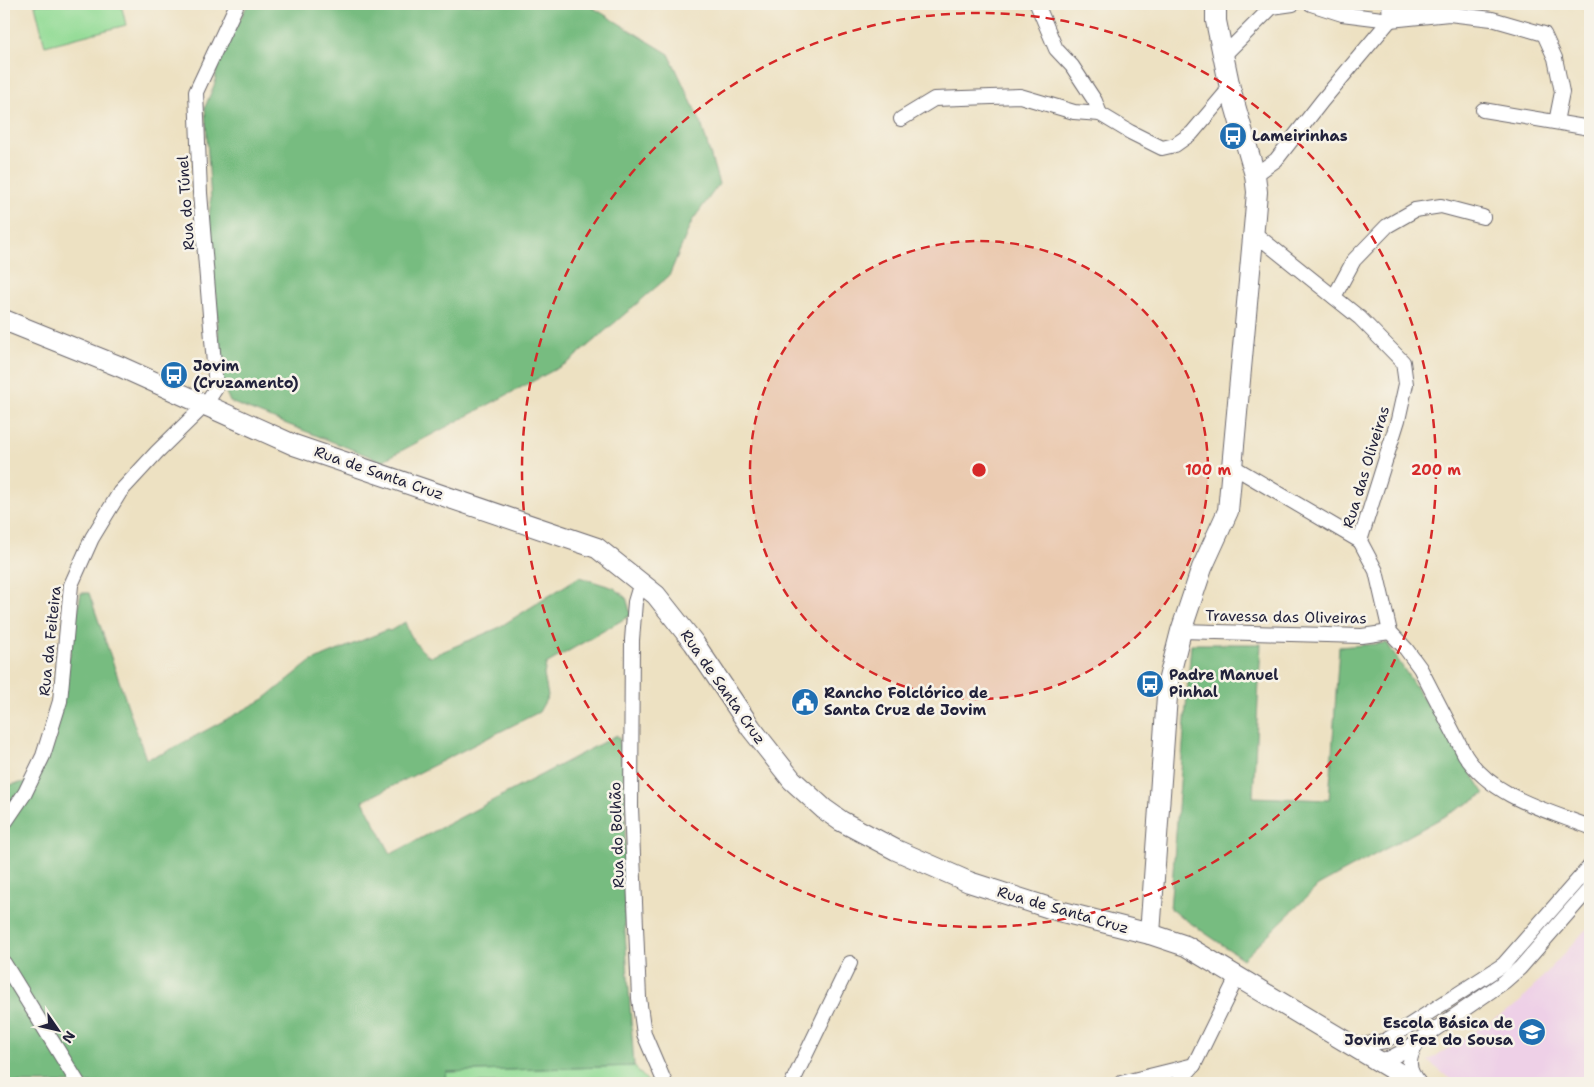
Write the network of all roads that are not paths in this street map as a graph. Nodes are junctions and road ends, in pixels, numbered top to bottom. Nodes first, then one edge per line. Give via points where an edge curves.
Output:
1 (236, 4) edge
2 (1037, 4) edge
3 (1216, 4) edge
4 (1293, 4) edge
5 (1311, 4) edge
6 (1388, 4) edge
7 (1416, 4) edge
8 (1390, 20) junction
9 (1223, 56) junction
10 (1230, 88) junction
11 (1483, 110) dead end
12 (1100, 114) junction
13 (901, 119) dead end
14 (1556, 122) junction
15 (1590, 128) edge
16 (1255, 174) junction
17 (1482, 217) dead end
18 (1254, 233) junction
19 (1334, 297) junction
20 (7, 324) edge
21 (205, 405) junction
22 (1232, 466) junction
23 (1360, 541) junction
24 (643, 584) junction
25 (1181, 631) junction
26 (1390, 632) junction
27 (4, 824) edge
28 (1590, 827) edge
29 (1590, 866) edge
30 (1590, 888) edge
31 (1150, 934) junction
32 (4, 963) edge
33 (850, 963) dead end
34 (1237, 977) junction
35 (1399, 1033) junction
36 (1418, 1041) junction
37 (1351, 1045) junction
38 (1385, 1063) junction
39 (1194, 1064) junction
40 (78, 1083) edge
41 (665, 1083) edge
42 (792, 1083) edge
43 (1121, 1083) edge
44 (1178, 1083) edge
45 (1417, 1083) edge

1 - 21 street, Rua do Túnel via 196,92 200,193 216,388
2 - 12 street via 1056,49 1072,66
3 - 9 main road
4 - 9 street via 1272,7
5 - 8 street via 1342,14
6 - 8 street
7 - 8 street
8 - 14 street via 1449,14 1492,19 1544,34 1555,58 1562,92
8 - 16 street via 1276,160
9 - 10 main road
10 - 12 street via 1192,133 1174,145 1162,148
10 - 16 main road
11 - 14 street
12 - 13 street via 1074,112 1020,96 934,99
14 - 15 street
16 - 18 main road
17 - 19 street via 1441,206 1415,210 1386,226 1354,260
18 - 19 street, Rua das Oliveiras
18 - 22 main road
19 - 23 street, Rua das Oliveiras via 1360,318 1403,362 1406,384
20 - 21 main road, Rua de Santa Cruz via 121,367
21 - 24 main road, Rua de Santa Cruz via 294,445 597,548
21 - 27 street, Rua da Feiteira via 120,492 92,538 71,585 60,702 43,756 25,793
22 - 23 street
22 - 25 main road via 1228,511 1202,568
23 - 26 street, Rua das Oliveiras via 1376,571
24 - 31 main road, Rua de Santa Cruz via 656,594 694,643 751,728 792,780 824,809 896,850 969,882 1059,912
24 - 41 street, Rua do Bolhão via 635,602 632,640 631,807 639,998 644,1034
25 - 26 street, Travessa das Oliveiras via 1362,636
25 - 31 main road via 1168,682
26 - 28 street, Rua das Oliveiras via 1420,668 1465,755 1482,777 1508,794
29 - 35 street via 1503,965
30 - 36 street via 1520,968
31 - 34 main road, Rua de Santa Cruz via 1186,946
32 - 40 street
33 - 42 street
34 - 37 main road, Rua de Santa Cruz
34 - 39 street
35 - 37 street via 1385,1041
35 - 38 street via 1390,1042
36 - 38 street
36 - 45 street via 1410,1052 1409,1064
37 - 38 main road, Rua de Santa Cruz
38 - 45 main road, Rua de Santa Cruz
39 - 43 street
39 - 44 street

